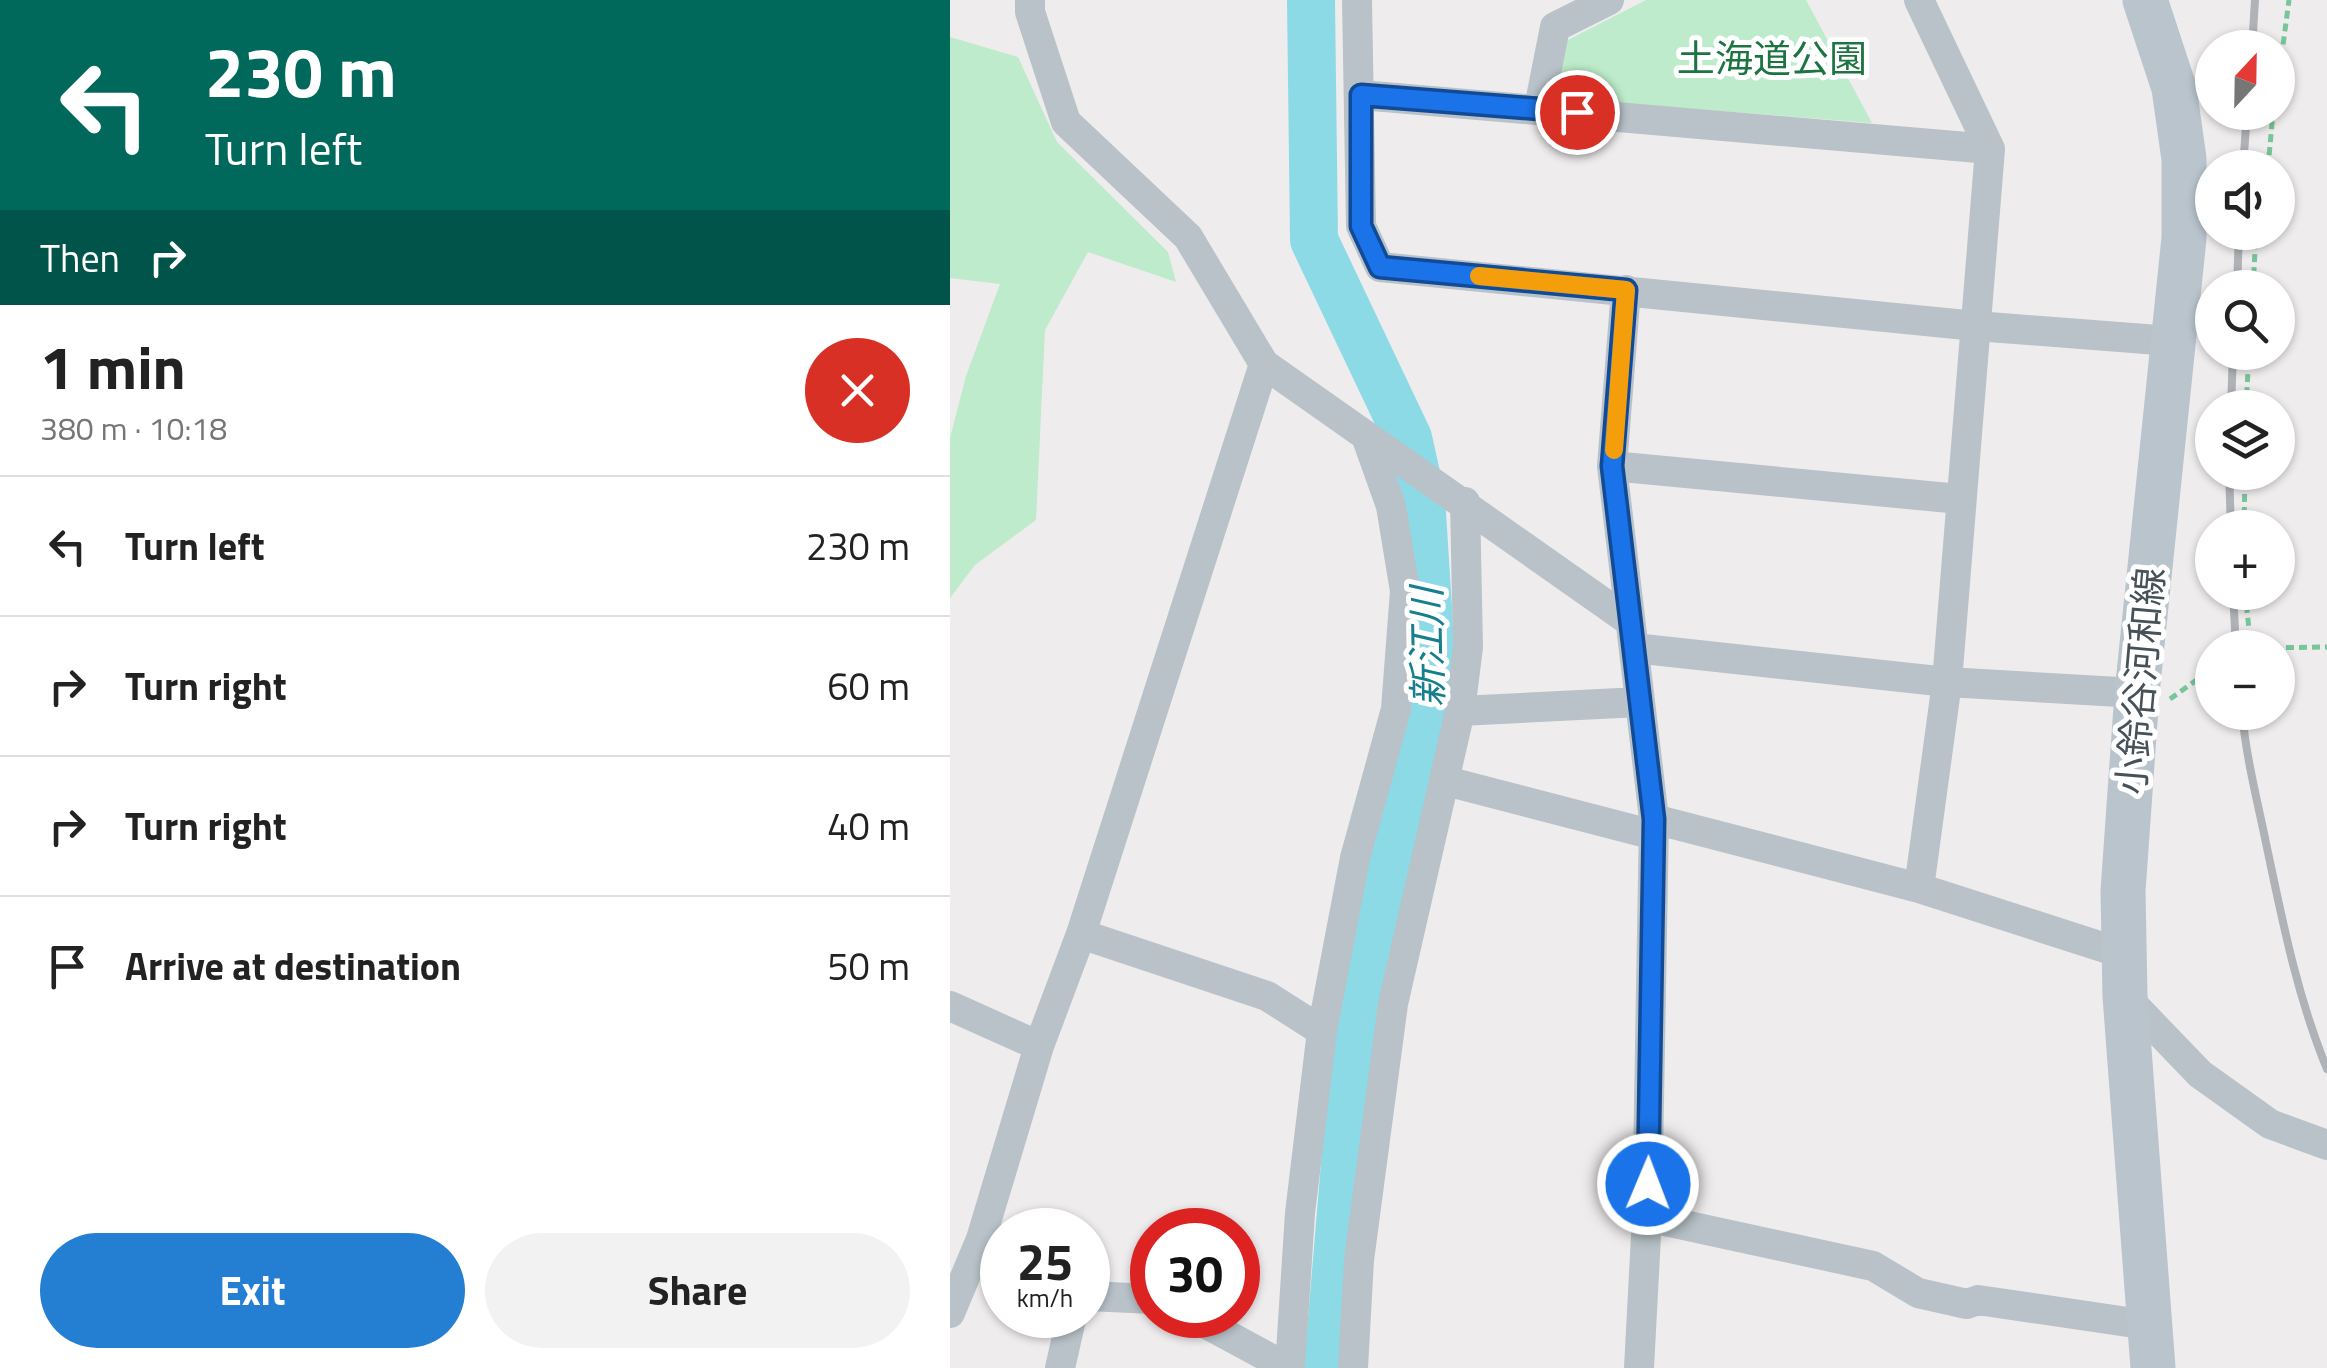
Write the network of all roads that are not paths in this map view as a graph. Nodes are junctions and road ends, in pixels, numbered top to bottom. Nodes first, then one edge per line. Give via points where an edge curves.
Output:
1 (1030, 0) edge
2 (1357, 0) edge
3 (1609, 0) edge
4 (1919, 0) edge
5 (2145, 0) edge
6 (1361, 95) junction
7 (1540, 108) junction
8 (1990, 149) junction
9 (1626, 290) junction
10 (1976, 326) junction
11 (2171, 341) junction
12 (1264, 364) junction
13 (1366, 436) junction
14 (1612, 466) junction
15 (1960, 499) junction
16 (1465, 502) junction
17 (1631, 634) junction
18 (1947, 682) junction
19 (2137, 693) junction
20 (1640, 702) junction
21 (1460, 710) junction
22 (1446, 781) junction
23 (1654, 827) junction
24 (1919, 888) junction
25 (1081, 934) junction
26 (2125, 975) junction
27 (950, 1006) edge
28 (1322, 1031) junction
29 (1039, 1046) junction
30 (2327, 1145) edge
31 (1001, 1208) edge
32 (1647, 1217) junction
33 (980, 1265) edge
34 (950, 1313) edge
35 (1067, 1338) edge
36 (1233, 1338) edge
37 (2150, 1346) edge
38 (1060, 1368) edge
39 (1289, 1368) edge
40 (1354, 1368) edge
41 (1639, 1368) edge

1 - 12 street via 1066,122 1188,236
2 - 6 street
3 - 7 street via 1555,28
4 - 8 street
5 - 11 main road, 小鈴谷河和線 via 2174,88 2184,160 2184,238
6 - 7 street
6 - 9 street via 1361,226 1380,267
7 - 8 street
8 - 10 street
9 - 10 street
9 - 14 street
10 - 11 street
10 - 15 street
11 - 19 main road, 小鈴谷河和線
12 - 13 street
12 - 25 street
13 - 16 street
13 - 28 street via 1391,506 1405,591 1396,709 1355,858
14 - 15 street
14 - 17 street
15 - 18 street
16 - 17 street
16 - 21 street via 1468,647
17 - 18 street
17 - 20 street
18 - 19 street
18 - 24 street
19 - 26 main road, 小鈴谷河和線 via 2123,891
20 - 21 street
20 - 23 street
21 - 22 street
22 - 23 street
22 - 40 street via 1393,1004 1358,1260
23 - 24 street
23 - 32 street
24 - 26 street
25 - 28 street via 1266,996
25 - 29 street
26 - 30 street via 2200,1074 2270,1124
26 - 37 main road, 小鈴谷河和線
27 - 29 street
28 - 39 street
29 - 31 street
32 - 37 street via 1873,1266 1918,1293 1968,1304 1978,1300
32 - 41 street
33 - 34 street
35 - 38 street
36 - 39 street

